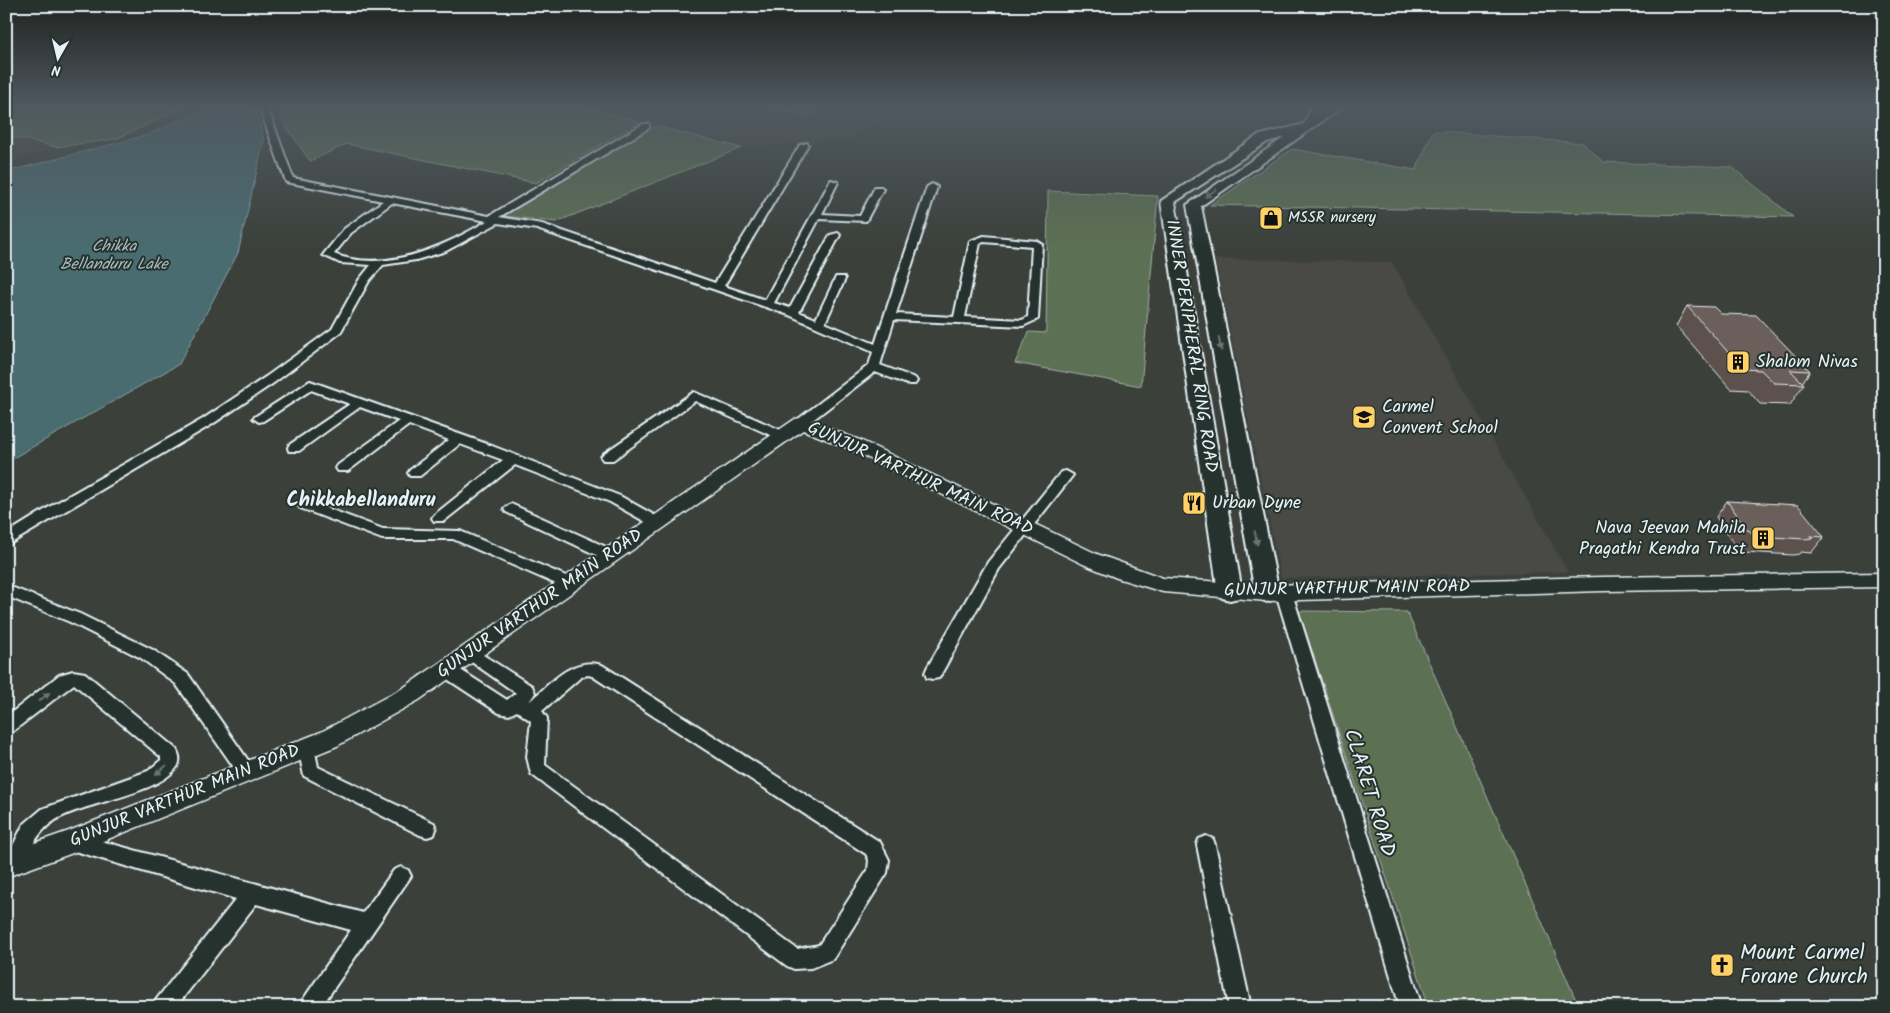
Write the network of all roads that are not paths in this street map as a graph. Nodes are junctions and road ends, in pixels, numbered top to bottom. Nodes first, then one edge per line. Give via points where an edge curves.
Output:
1 (280, 153) edge
2 (602, 153) edge
3 (799, 153) edge
4 (1240, 153) edge
5 (1269, 153) edge
6 (834, 182) dead end
7 (932, 187) dead end
8 (878, 189) dead end
9 (392, 199) junction
10 (816, 216) junction
11 (493, 220) junction
12 (835, 235) dead end
13 (380, 262) junction
14 (840, 279) dead end
15 (718, 287) junction
16 (768, 304) junction
17 (793, 313) junction
18 (890, 317) junction
19 (959, 320) junction
20 (819, 323) junction
21 (879, 350) junction
22 (874, 367) junction
23 (911, 381) dead end
24 (360, 402) junction
25 (260, 418) dead end
26 (407, 421) junction
27 (801, 423) junction
28 (784, 436) junction
29 (458, 439) junction
30 (294, 448) dead end
31 (608, 457) dead end
32 (512, 460) junction
33 (343, 468) dead end
34 (415, 473) dead end
35 (1066, 475) dead end
36 (305, 505) dead end
37 (511, 509) dead end
38 (439, 518) dead end
39 (656, 522) junction
40 (1024, 527) junction
41 (6, 541) edge
42 (610, 555) junction
43 (1884, 580) edge
44 (568, 583) junction
45 (6, 590) edge
46 (1230, 592) junction
47 (1275, 593) junction
48 (472, 654) junction
49 (447, 670) junction
50 (933, 673) dead end
51 (523, 707) junction
52 (6, 727) edge
53 (307, 747) junction
54 (246, 771) junction
55 (427, 829) dead end
56 (72, 842) junction
57 (1206, 845) dead end
58 (11, 863) edge
59 (401, 876) dead end
60 (252, 894) junction
61 (366, 924) junction
62 (163, 1007) edge
63 (308, 1007) edge
64 (1240, 1007) edge
65 (1411, 1007) edge

1 - 9 street via 289,180
2 - 11 street
3 - 15 street
4 - 46 main road, INNER PERIPHERAL RING ROAD via 1168,201
5 -> 47 main road, INNER PERIPHERAL RING ROAD via 1194,205
6 - 10 street
7 - 18 street
8 - 10 street via 863,219
9 - 11 street
9 - 13 street via 334,244 328,256 338,261
10 - 16 street
11 - 13 street via 442,249
11 - 15 street via 539,226
12 - 17 street
13 - 41 street via 364,280 336,331 207,422
14 - 20 street
15 - 16 street
16 - 17 street
17 - 20 street
18 - 19 street
18 - 21 street
19 - 19 street via 975,241 1037,244 1033,319 1023,323
20 - 21 street
21 - 22 street
22 - 23 street
22 - 27 street
24 - 25 street via 310,385
24 - 26 street
24 - 30 street
26 - 29 street
26 - 33 street
27 - 28 main road, GUNJUR VARTHUR MAIN ROAD
27 - 40 main road, GUNJUR VARTHUR MAIN ROAD
28 - 31 street via 694,396
28 - 39 main road, GUNJUR VARTHUR MAIN ROAD
29 - 32 street
29 - 34 street
32 - 38 street
32 - 39 street via 615,499
35 - 40 street
36 - 44 street via 382,534 455,534
37 - 42 street
39 - 42 main road, GUNJUR VARTHUR MAIN ROAD
40 - 46 main road, GUNJUR VARTHUR MAIN ROAD via 1124,573 1163,585
40 - 50 street via 993,566
42 - 44 main road, GUNJUR VARTHUR MAIN ROAD
43 - 47 main road, GUNJUR VARTHUR MAIN ROAD
44 - 48 main road, GUNJUR VARTHUR MAIN ROAD
45 - 54 street via 75,618 139,650 182,679
46 - 47 main road, GUNJUR VARTHUR MAIN ROAD
47 - 65 street, CLARET ROAD
48 - 49 main road, GUNJUR VARTHUR MAIN ROAD
48 - 51 street via 526,691
49 - 51 street via 505,708
49 - 53 main road, GUNJUR VARTHUR MAIN ROAD via 411,694 329,739
51 - 51 street via 576,672 596,670 873,848 879,860 877,873 826,952 811,958 794,958 537,769 539,718
52 -> 58 street via 73,677 79,678 170,754 170,763 154,776 48,815 30,831
53 - 54 main road, GUNJUR VARTHUR MAIN ROAD
53 - 55 street via 310,772
54 - 56 main road, GUNJUR VARTHUR MAIN ROAD
56 - 58 main road, GUNJUR VARTHUR MAIN ROAD
56 - 60 street
57 - 64 street
59 - 61 street
60 - 61 street
60 - 62 street
61 - 63 street

